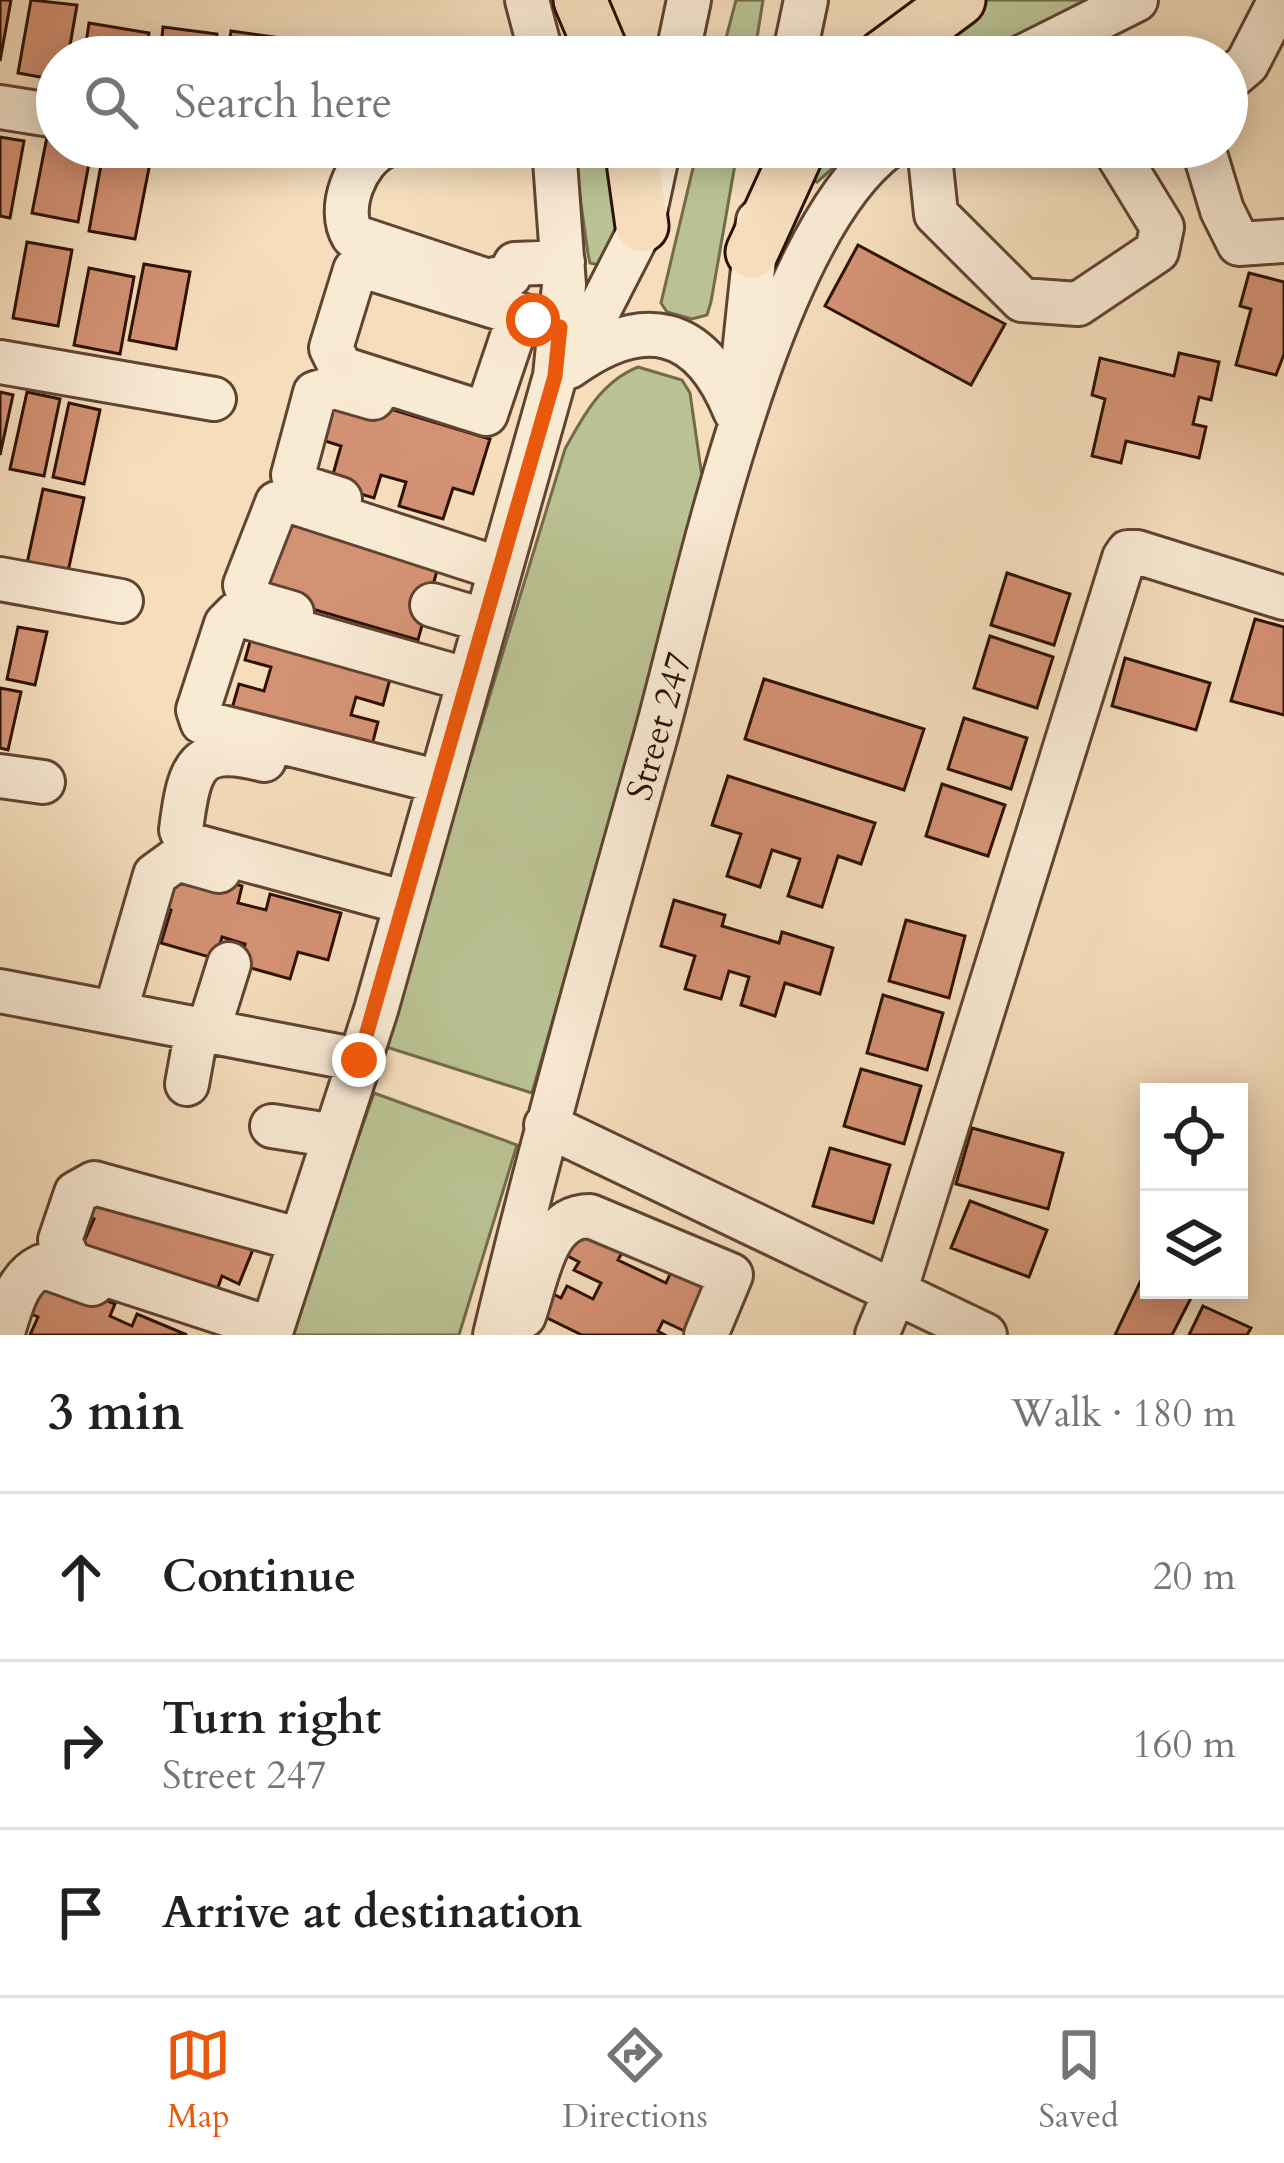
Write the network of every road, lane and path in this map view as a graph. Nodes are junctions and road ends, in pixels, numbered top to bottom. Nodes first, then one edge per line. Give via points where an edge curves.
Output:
1 (527, 0) edge
2 (580, 0) edge
3 (689, 0) edge
4 (806, 0) edge
5 (959, 0) edge
6 (1136, 0) edge
7 (1280, 0) edge
8 (536, 36) edge
9 (595, 36) edge
10 (681, 36) edge
11 (798, 36) edge
12 (910, 36) edge
13 (1072, 36) edge
14 (1248, 62) edge
15 (0, 107) edge
16 (36, 113) edge
17 (359, 168) edge
18 (556, 168) edge
19 (634, 168) edge
20 (654, 168) edge
21 (770, 168) edge
22 (790, 168) edge
23 (868, 168) edge
24 (931, 168) edge
25 (1126, 168) edge
26 (1209, 168) edge
27 (643, 226) junction
28 (1284, 241) edge
29 (752, 252) junction
30 (563, 262) junction
31 (519, 316) junction
32 (560, 327) junction
33 (0, 362) edge
34 (555, 376) junction
35 (214, 399) dead end
36 (740, 423) junction
37 (535, 447) junction
38 (503, 559) junction
39 (0, 579) edge
40 (1284, 598) edge
41 (121, 602) dead end
42 (432, 605) dead end
43 (486, 621) junction
44 (471, 673) junction
45 (0, 776) edge
46 (43, 782) dead end
47 (437, 793) junction
48 (403, 913) junction
49 (229, 964) dead end
50 (0, 991) edge
51 (115, 1013) junction
52 (202, 1030) junction
53 (359, 1060) junction
54 (188, 1084) dead end
55 (546, 1125) junction
56 (272, 1126) dead end
57 (334, 1136) junction
58 (638, 1168) junction
59 (724, 1209) junction
60 (610, 1225) junction
61 (301, 1240) junction
62 (700, 1263) junction
63 (896, 1289) junction
64 (512, 1329) edge
65 (258, 1333) edge
66 (2, 1335) edge
67 (706, 1335) edge
68 (877, 1335) edge
69 (985, 1335) edge

1 - 8 street
2 - 9 main road
3 - 10 street
4 - 11 street
5 - 12 main road
6 - 13 street
7 - 14 street
15 - 16 street
17 - 30 street via 349,211 353,236 488,281 515,265
18 - 30 street
19 - 27 main road
20 - 27 street
21 - 29 street
22 - 29 main road
23 - 36 street, Street 247 via 839,198 803,262
24 - 25 street via 936,214 1022,300 1078,304 1157,251 1162,227
26 - 28 street via 1239,244
27 - 34 street
29 - 36 street
30 - 32 street
31 - 31 street via 355,270 334,359 341,368 486,414
31 - 32 street
32 - 34 street
33 - 35 street
34 - 36 street via 625,336 686,343 719,371
34 - 37 street
36 - 55 street, Street 247
37 - 38 street
37 - 38 street via 335,387 315,393 293,460 299,486
38 - 43 street
38 - 44 street via 277,502 245,585 251,601
39 - 41 street
40 - 63 street via 1128,552
42 - 43 street
43 - 44 street
44 - 47 street
44 - 47 street via 236,614 198,710 202,722
45 - 46 street
47 - 48 street
47 - 48 street via 228,751 196,764 181,830 188,844
48 - 51 street via 177,859 154,875
48 - 53 street
49 - 52 street
50 - 51 street
51 - 52 street
52 - 53 street
52 - 54 street
53 - 57 street
55 - 58 street
55 - 64 street, Street 247
56 - 57 street
57 - 61 street
58 - 59 street
58 - 60 street
59 - 62 street
59 - 63 street
60 - 62 street
60 - 64 street via 570,1216 556,1226
61 - 65 street
61 - 65 street via 94,1184 76,1193 60,1240 70,1263
62 - 67 street via 731,1275
63 - 68 street
63 - 69 street
65 - 66 street via 42,1266 22,1278

